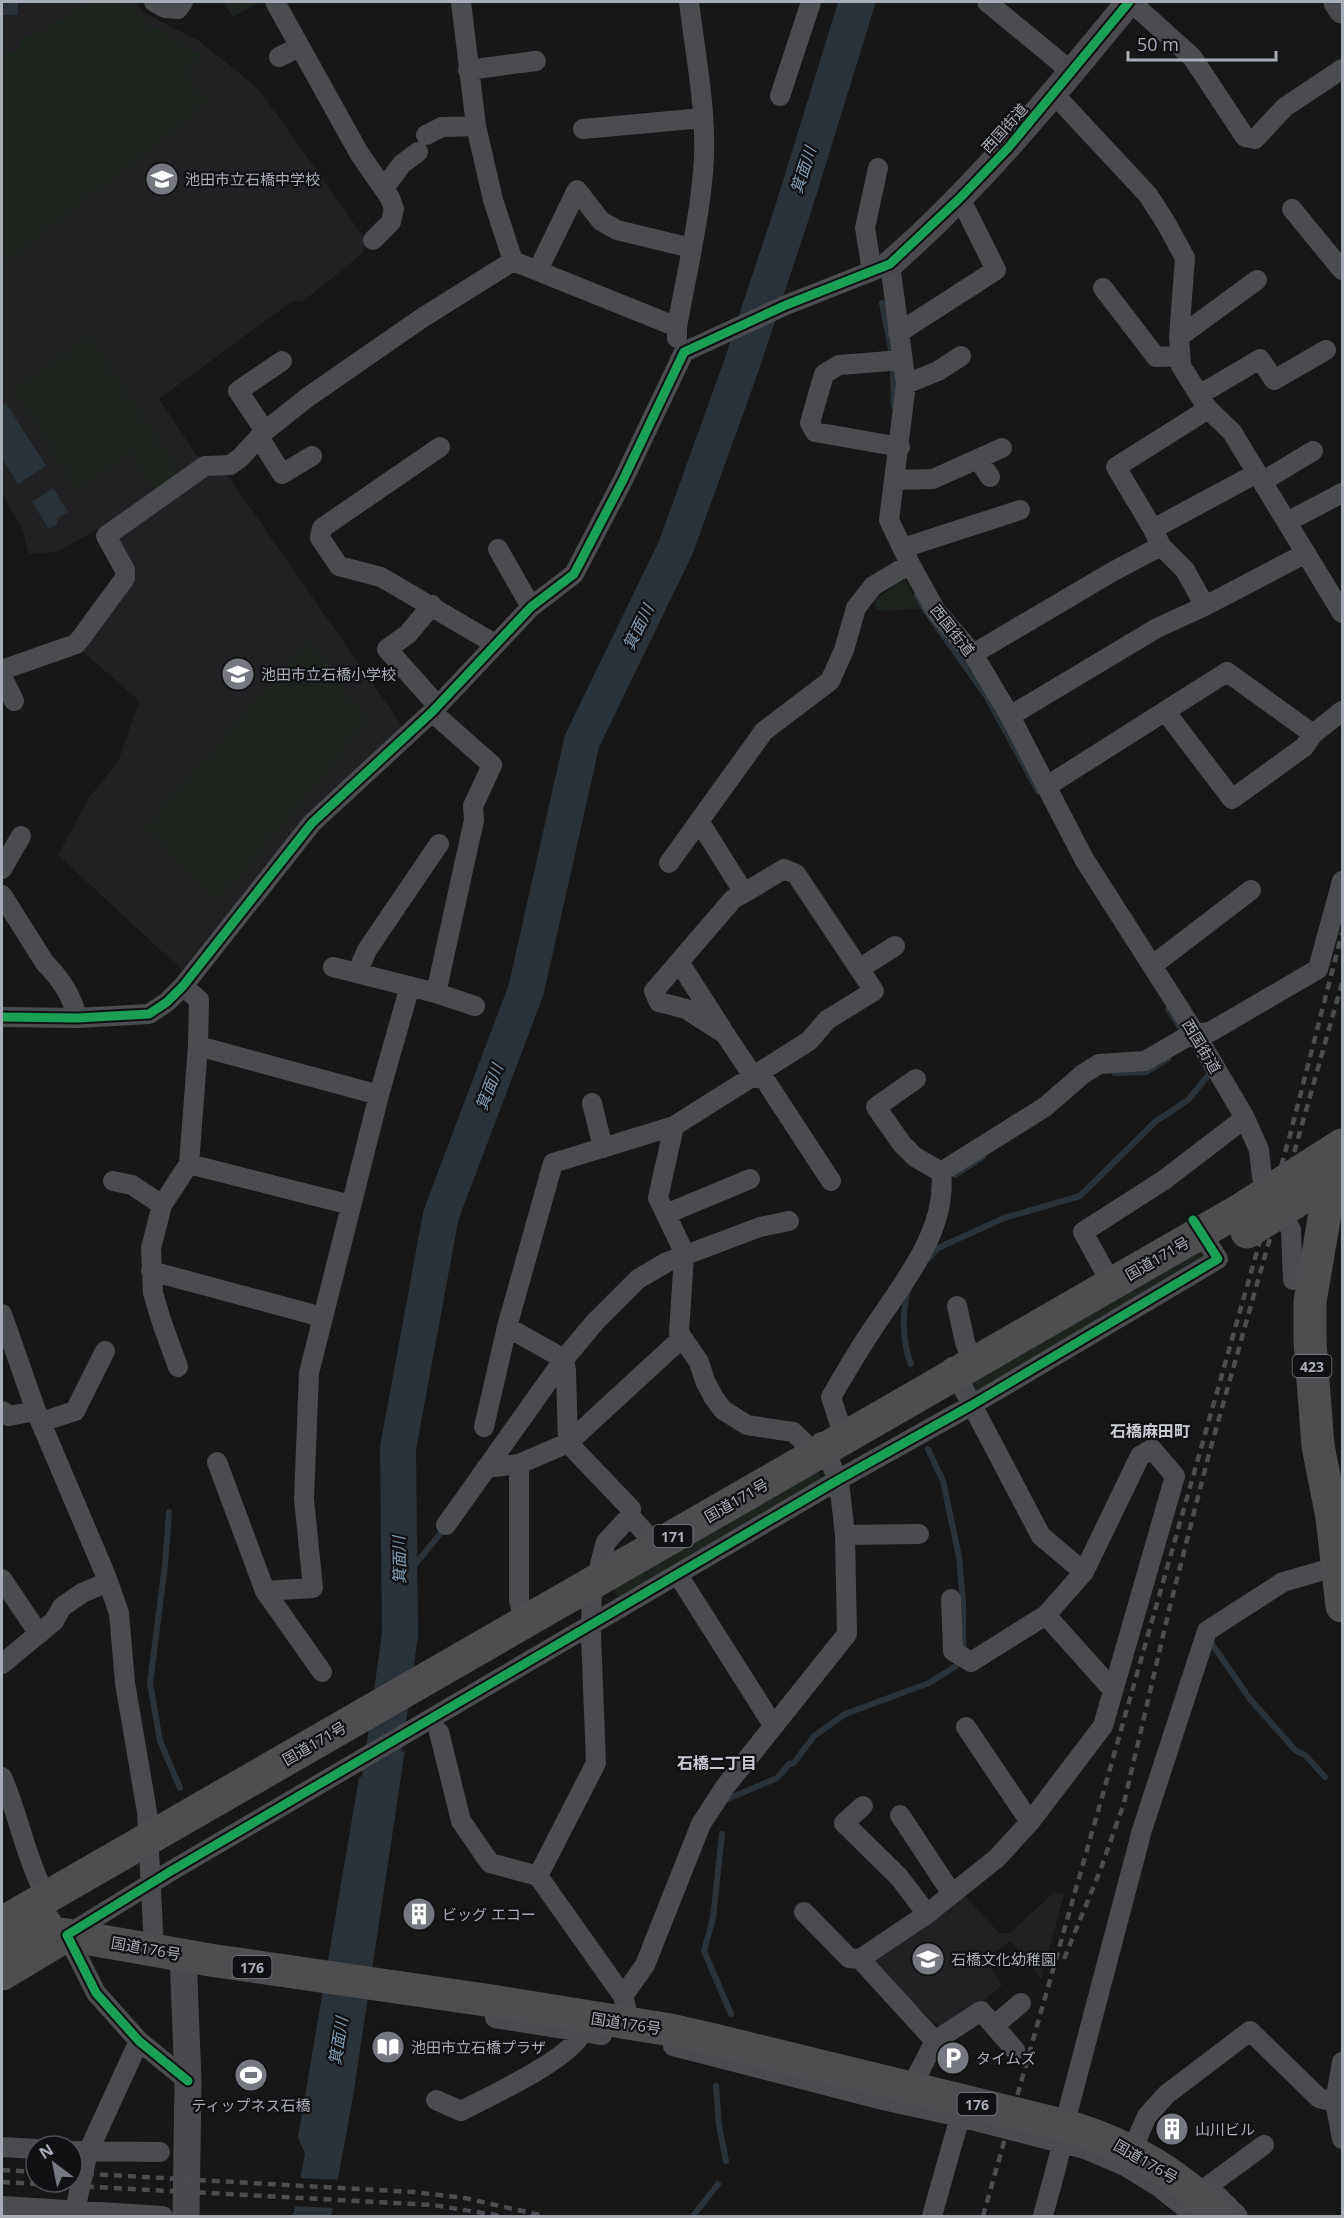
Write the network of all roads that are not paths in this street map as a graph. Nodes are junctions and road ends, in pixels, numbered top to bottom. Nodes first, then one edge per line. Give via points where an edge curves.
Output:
1 (154, 2) edge
2 (183, 2) edge
3 (275, 2) edge
4 (461, 2) edge
5 (689, 2) edge
6 (811, 2) edge
7 (987, 2) edge
8 (1130, 2) edge
9 (1336, 2) edge
10 (1342, 10) edge
11 (299, 47) junction
12 (279, 57) dead end
13 (536, 61) dead end
14 (1342, 69) edge
15 (468, 70) junction
16 (1072, 72) junction
17 (1054, 94) junction
18 (780, 96) dead end
19 (703, 118) junction
20 (476, 126) junction
21 (583, 129) dead end
22 (878, 168) dead end
23 (384, 188) junction
24 (960, 198) junction
25 (1292, 209) dead end
26 (373, 240) dead end
27 (691, 248) junction
28 (513, 261) junction
29 (881, 267) junction
30 (538, 270) junction
31 (1342, 270) edge
32 (1257, 280) dead end
33 (1105, 299) dead end
34 (676, 327) junction
35 (898, 333) junction
36 (1179, 346) junction
37 (1326, 350) dead end
38 (684, 352) junction
39 (961, 356) dead end
40 (902, 360) junction
41 (282, 361) dead end
42 (906, 384) junction
43 (1203, 402) junction
44 (262, 434) junction
45 (440, 447) dead end
46 (900, 447) junction
47 (1002, 448) dead end
48 (1313, 451) dead end
49 (312, 456) dead end
50 (978, 459) junction
51 (990, 477) dead end
52 (1260, 477) junction
53 (894, 480) junction
54 (1342, 493) edge
55 (1020, 510) dead end
56 (1287, 522) junction
57 (1157, 538) junction
58 (498, 549) dead end
59 (1306, 553) junction
60 (906, 556) junction
61 (432, 605) junction
62 (1205, 606) junction
63 (531, 608) junction
64 (1342, 613) edge
65 (495, 644) junction
66 (973, 654) junction
67 (2, 670) edge
68 (2, 676) edge
69 (14, 701) dead end
70 (435, 709) junction
71 (1165, 711) junction
72 (1342, 711) edge
73 (1010, 716) junction
74 (1313, 734) junction
75 (1047, 786) junction
76 (699, 821) junction
77 (21, 836) dead end
78 (439, 844) dead end
79 (669, 863) dead end
80 (2, 869) edge
81 (1342, 881) edge
82 (1251, 890) dead end
83 (744, 893) junction
84 (2, 895) edge
85 (895, 946) dead end
86 (679, 962) junction
87 (1153, 965) junction
88 (333, 967) dead end
89 (859, 969) junction
90 (357, 973) junction
91 (183, 986) junction
92 (410, 986) junction
93 (436, 993) junction
94 (475, 1006) dead end
95 (2, 1017) edge
96 (77, 1018) junction
97 (725, 1034) junction
98 (1188, 1037) junction
99 (198, 1046) junction
100 (753, 1076) junction
101 (916, 1079) dead end
102 (379, 1095) junction
103 (592, 1103) dead end
104 (1245, 1118) junction
105 (674, 1126) junction
106 (1342, 1145) edge
107 (603, 1148) junction
108 (189, 1164) junction
109 (1342, 1171) edge
110 (941, 1172) junction
111 (1262, 1177) junction
112 (750, 1179) dead end
113 (113, 1180) dead end
114 (831, 1181) dead end
115 (162, 1205) junction
116 (351, 1205) junction
117 (666, 1214) junction
118 (1193, 1220) junction
119 (789, 1221) dead end
120 (684, 1256) junction
121 (151, 1271) junction
122 (1304, 1271) junction
123 (1105, 1272) junction
124 (957, 1306) dead end
125 (2, 1314) edge
126 (322, 1317) junction
127 (507, 1327) junction
128 (682, 1338) junction
129 (968, 1350) junction
130 (105, 1351) dead end
131 (564, 1359) junction
132 (949, 1362) junction
133 (178, 1367) dead end
134 (972, 1405) junction
135 (2, 1411) edge
136 (39, 1416) junction
137 (840, 1425) junction
138 (484, 1427) dead end
139 (813, 1440) junction
140 (568, 1443) junction
141 (1330, 1453) edge
142 (217, 1462) dead end
143 (519, 1464) junction
144 (486, 1468) junction
145 (838, 1480) junction
146 (630, 1516) junction
147 (446, 1525) dead end
148 (919, 1534) dead end
149 (845, 1535) junction
150 (648, 1536) junction
151 (1341, 1556) edge
152 (596, 1566) junction
153 (1084, 1572) junction
154 (678, 1575) junction
155 (2, 1579) edge
156 (108, 1582) junction
157 (265, 1591) junction
158 (951, 1599) dead end
159 (1342, 1606) edge
160 (521, 1608) junction
161 (1046, 1615) junction
162 (591, 1626) junction
163 (39, 1634) junction
164 (2, 1664) edge
165 (322, 1672) dead end
166 (1112, 1689) junction
167 (773, 1725) junction
168 (966, 1727) dead end
169 (439, 1732) dead end
170 (2, 1777) edge
171 (863, 1806) dead end
172 (900, 1815) dead end
173 (1030, 1822) junction
174 (147, 1823) junction
175 (538, 1876) junction
176 (150, 1884) junction
177 (38, 1888) junction
178 (952, 1894) junction
179 (804, 1912) dead end
180 (2, 1913) edge
181 (927, 1914) junction
182 (2, 1925) edge
183 (53, 1933) junction
184 (2, 1948) edge
185 (168, 1952) junction
186 (860, 1959) junction
187 (2, 1974) edge
188 (380, 1986) junction
189 (624, 2001) junction
190 (1021, 2003) dead end
191 (995, 2025) junction
192 (582, 2032) junction
193 (139, 2041) junction
194 (935, 2041) junction
195 (716, 2042) junction
196 (1015, 2050) dead end
197 (820, 2052) junction
198 (1342, 2062) edge
199 (896, 2071) junction
200 (918, 2074) junction
201 (188, 2081) junction
202 (944, 2081) junction
203 (812, 2083) junction
204 (969, 2087) junction
205 (436, 2100) dead end
206 (887, 2102) junction
207 (1335, 2102) junction
208 (1068, 2111) junction
209 (936, 2112) junction
210 (960, 2117) junction
211 (1136, 2137) junction
212 (1342, 2139) edge
213 (84, 2144) edge
214 (1064, 2144) junction
215 (1264, 2145) dead end
216 (2, 2147) edge
217 (24, 2148) edge
218 (84, 2152) edge
219 (160, 2152) dead end
220 (1125, 2166) junction
221 (76, 2194) edge
222 (1209, 2194) edge
223 (1180, 2203) junction
224 (2, 2206) edge
225 (75, 2210) junction
226 (49, 2213) edge
227 (157, 2216) edge
228 (163, 2217) edge
229 (186, 2217) edge
230 (932, 2217) edge
231 (1043, 2217) edge
232 (1195, 2217) edge
233 (1238, 2217) edge

1 - 2 street via 177,9
3 - 11 street
4 - 15 street
5 - 19 street
6 - 18 street
7 - 16 street
8 - 14 street via 1192,57 1245,137 1255,139 1284,107
8 - 16 street, 西国街道
9 - 10 street
11 - 12 street
11 - 23 street via 359,153
13 - 15 street
15 - 20 street
16 - 17 street, 西国街道
17 - 24 street, 西国街道
17 - 36 street via 1148,195 1185,258
19 - 21 street
19 - 27 street via 704,159
20 - 23 street via 442,127 402,164
20 - 28 street via 493,201
22 - 29 street via 865,228
23 - 26 street via 394,209 391,222
24 - 29 street, 西国街道
24 - 35 street via 996,270
25 - 31 street
27 - 30 street via 616,230 601,220 577,190
27 - 34 street
28 - 30 street
28 - 44 street via 412,325
29 - 35 street, 西国街道
29 - 38 street
30 - 34 street
32 - 36 street
33 - 36 street via 1156,357
34 - 38 street
35 - 40 street, 西国街道
36 - 43 street via 1181,366
37 - 43 street via 1274,380 1260,359
38 - 63 street via 574,574
39 - 42 street
40 - 42 street, 西国街道
40 - 46 street via 839,364 824,374 810,423 814,432
41 - 44 street via 238,391
42 - 46 street, 西国街道
43 - 52 street via 1232,432
43 - 57 street via 1112,460
44 - 49 street via 282,474
44 - 67 street via 230,465 205,466 106,536 125,570 125,578 76,644
45 - 61 street via 322,528 320,538 339,566 381,577
46 - 53 street, 西国街道
47 - 50 street
48 - 52 street
50 - 51 street
50 - 53 street via 933,479
52 - 56 street
52 - 57 street
53 - 60 street, 西国街道 via 889,520
54 - 56 street
55 - 60 street via 994,511
56 - 59 street
57 - 62 street via 1185,570
57 - 66 street via 1112,572
58 - 63 street
59 - 62 street
59 - 64 street
60 - 66 street, 西国街道 via 936,610
60 - 76 street via 856,608 830,681 764,731
61 - 65 street
61 - 70 street via 408,634 387,649
62 - 73 street via 1157,628
63 - 65 street
65 - 70 street
66 - 73 street, 西国街道
68 - 69 street
70 - 91 street via 312,823
70 - 93 street via 492,765 473,806 474,820
71 - 74 street via 1227,672
71 - 74 street via 1232,799 1304,747
71 - 75 street
72 - 74 street
73 - 75 street, 西国街道
75 - 87 street, 西国街道 via 1084,859
76 - 79 street
76 - 83 street
77 - 80 street
78 - 90 street via 367,950
81 - 98 street via 1318,969 1210,1032
82 - 87 street
83 - 86 street via 733,899
83 - 89 street via 784,868 796,874
84 - 96 street via 75,1006
85 - 89 street
86 - 97 street
86 - 97 street via 654,991 659,1002 686,1010
87 - 98 street, 西国街道
88 - 90 street
89 - 100 street via 874,991 827,1020 809,1041
90 - 92 street
91 - 96 street via 148,1014
91 - 99 street via 199,1000
92 - 93 street
92 - 102 street
93 - 94 street
95 - 96 street
97 - 100 street
98 - 104 street, 西国街道
98 - 110 street via 1145,1061 1100,1064 1045,1107
99 - 102 street
99 - 108 street
100 - 105 street
100 - 114 street via 765,1080
101 - 110 street via 870,1106 902,1144
102 - 116 street
103 - 107 street
104 - 111 street, 西国街道 via 1259,1150
104 - 123 street via 1164,1180 1083,1232
105 - 107 street
105 - 117 street via 658,1198
106 - 182 highway, 国道171号 / 171, bridge via 1240,1210
107 - 127 street via 553,1162
108 - 115 street
108 - 116 street
109 - 122 highway, 423
109 - 184 highway, 国道171号 / 171, bridge via 1238,1237
110 - 137 street via 943,1185 925,1248 831,1397
111 - 118 street
111 - 122 street, 西国街道 via 1291,1230
112 - 117 street
113 - 115 street via 132,1185
115 - 121 street via 151,1248
116 - 126 street
117 - 120 street
118 - 123 street
118 - 134 street via 1218,1259
119 - 120 street via 760,1227
120 - 128 street via 679,1333
120 - 131 street via 638,1279
121 - 126 street
121 - 133 street via 153,1293
122 - 141 highway, 423 via 1310,1302 1310,1341
123 - 129 street
124 - 129 street
125 - 136 street
126 - 157 street via 309,1372 305,1488 313,1588
127 - 131 street
127 - 138 street
128 - 139 street via 723,1410 747,1425 793,1432
128 - 140 street
129 - 132 street
130 - 136 street via 75,1411
131 - 140 street
131 - 144 street
132 - 134 street
132 - 137 street
134 - 145 street
134 - 153 street via 1041,1536
135 - 136 street via 9,1416
136 - 156 street
137 - 139 street
139 - 145 street
139 - 150 street
140 - 143 street
140 - 146 street via 631,1509
141 - 151 highway, 423 via 1332,1517
142 - 157 street
143 - 144 street
143 - 160 street
144 - 147 street
145 - 149 street
145 - 154 street
146 - 150 street
146 - 152 street via 606,1542
148 - 149 street
149 - 167 street via 847,1634
150 - 152 street
151 - 159 highway, 423
151 - 208 street via 1283,1582 1207,1632 1142,1830
152 - 160 street
152 - 162 street
153 - 161 street
153 - 166 street via 1140,1456 1152,1449 1175,1476
154 - 162 street
154 - 167 street
155 - 163 street
156 - 163 street via 62,1607
156 - 174 street via 119,1613 124,1683
157 - 165 street
158 - 161 street via 953,1651 970,1662
160 - 174 street
161 - 166 street
162 - 175 street via 596,1763
162 - 176 street
163 - 164 street
166 - 173 street via 1103,1726
167 - 189 street via 701,1824 645,1965
168 - 173 street
169 - 175 street via 461,1821 489,1863
170 - 177 street
171 - 181 street via 844,1823 899,1877
172 - 178 street
173 - 178 street via 997,1858
174 - 176 street
174 - 177 street
175 - 189 street
176 - 183 street
176 - 185 street
177 - 180 street
177 - 183 street via 26,1906 30,1922
178 - 181 street
179 - 186 street via 849,1958
181 - 186 street
182 - 183 highway, 国道176号 / 176
183 - 185 highway, 国道176号 / 176
183 - 187 highway
183 - 193 street via 96,1993
185 - 188 highway, 国道176号 / 176
185 - 201 street
186 - 194 street
188 - 189 street via 421,1978
188 - 192 street via 421,2002 469,2013
188 - 195 highway, 国道176号 / 176 via 671,2030
189 - 195 street
190 - 191 street
191 - 194 street via 981,2011
191 - 196 street
192 - 195 street via 666,2044
192 - 205 street via 579,2040 561,2055 455,2117
193 - 201 street
193 - 213 street
194 - 200 street
195 - 197 street
195 - 203 street
195 - 222 highway, 国道176号 / 176, bridge via 1059,2124 1142,2156
197 - 199 street
197 - 203 street
198 - 207 street
199 - 200 street
199 - 206 street
200 - 202 street
201 - 229 street
202 - 204 street
202 - 209 street
203 - 206 street
204 - 208 street
204 - 210 street
206 - 209 street
207 - 211 street via 1319,2098 1250,2031 1167,2094 1147,2116
207 - 212 street
208 - 211 street
208 - 214 street
209 - 210 street
210 - 214 street
210 - 230 street
211 - 220 street
211 - 222 street via 1151,2144
214 - 220 street
214 - 231 street
215 - 222 street
216 - 217 street
218 - 219 street
220 - 223 street
221 - 225 street
222 - 223 street
222 - 233 street
223 - 232 street
224 - 226 street
225 - 226 street
225 - 227 street
227 - 228 street

